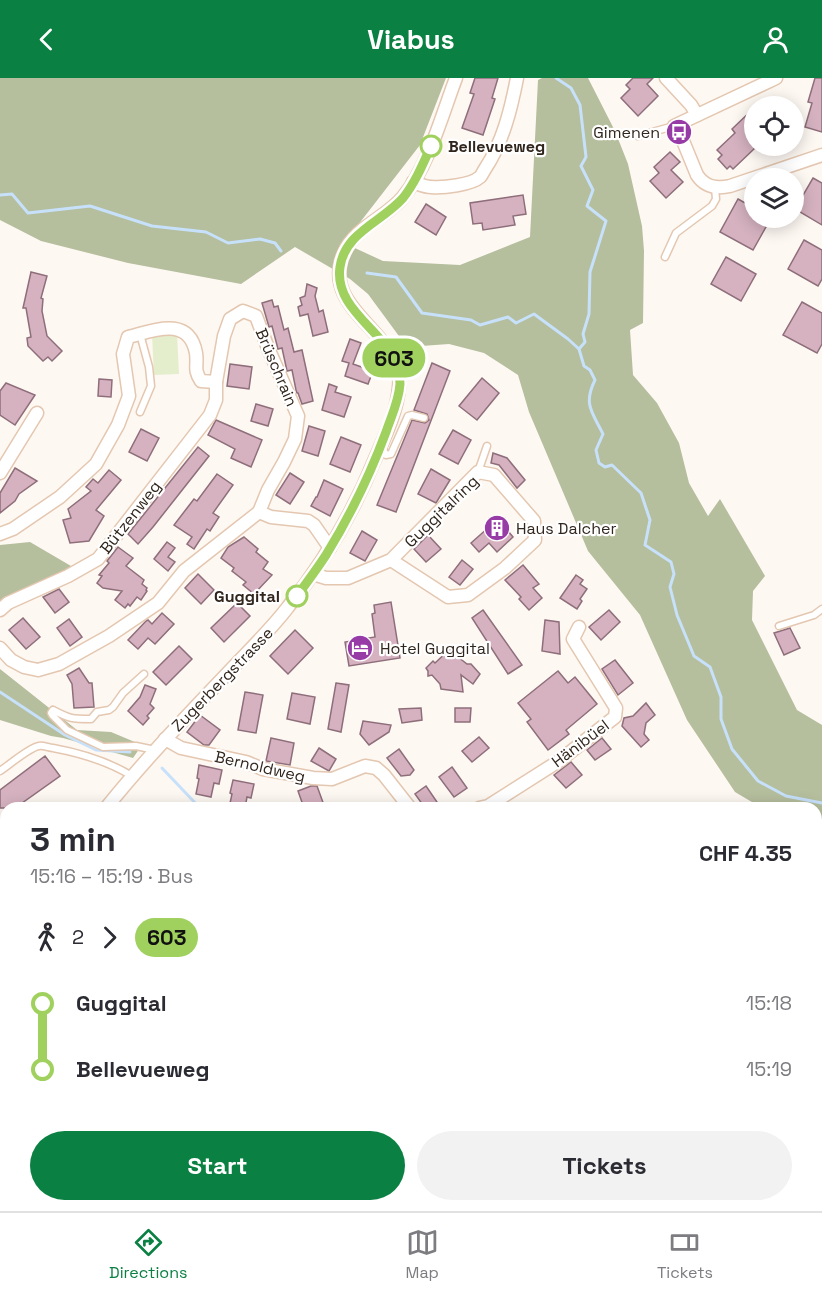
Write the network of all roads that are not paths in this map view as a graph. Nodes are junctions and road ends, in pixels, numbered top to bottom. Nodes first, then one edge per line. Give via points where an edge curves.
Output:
1 (456, 78) edge
2 (517, 78) edge
3 (666, 78) edge
4 (776, 78) edge
5 (697, 115) junction
6 (674, 126) junction
7 (638, 136) dead end
8 (822, 155) edge
9 (413, 182) junction
10 (715, 188) junction
11 (665, 257) dead end
12 (140, 334) junction
13 (216, 382) junction
14 (140, 412) dead end
15 (37, 413) dead end
16 (424, 418) dead end
17 (381, 445) junction
18 (487, 446) dead end
19 (478, 472) junction
20 (0, 473) edge
21 (259, 512) junction
22 (0, 534) edge
23 (330, 548) junction
24 (391, 560) junction
25 (313, 574) junction
26 (822, 609) edge
27 (0, 610) edge
28 (779, 626) dead end
29 (579, 627) dead end
30 (0, 648) edge
31 (144, 674) dead end
32 (165, 739) junction
33 (154, 752) junction
34 (0, 771) edge
35 (136, 772) junction
36 (111, 802) edge
37 (405, 802) edge
38 (495, 802) edge

1 - 9 street, Zugerbergstrasse
2 - 9 street via 498,145 480,177 430,188
3 - 5 street
4 - 5 street
5 - 6 street
6 - 7 lane
6 - 10 street via 700,180
8 - 10 street
9 - 17 street, Zugerbergstrasse via 394,207 356,236 344,252 340,267 343,291 350,304 388,348 400,375 396,404
10 - 11 lane via 712,206 676,233
12 - 13 street via 170,328 182,330 191,339 196,373 201,381
12 - 14 lane via 151,386
12 - 22 street via 128,337 123,354 129,396 96,464 60,497
13 - 21 street, Brüschrain via 230,319 243,311 256,316 298,416 295,439
13 - 27 street, Bützenweg via 216,400 210,415 98,559
15 - 20 street
16 - 17 lane via 408,416 391,454 386,455
17 - 23 street, Zugerbergstrasse
18 - 19 lane
19 - 24 street, Guggitalring
19 - 24 street, Guggitalring via 494,475 534,521 535,540 468,595 448,597
21 - 23 street via 308,521
21 - 30 street via 184,571 158,603 59,664 38,670 24,667
23 - 25 street, Zugerbergstrasse
24 - 25 street, Guggitalring via 348,578
25 - 32 street, Zugerbergstrasse via 269,630
26 - 28 lane
29 - 38 street, Hänibüel via 573,639 616,708 615,717 560,761
31 - 33 lane via 113,707 97,712 91,719 73,719 51,712 67,730 103,747 136,746
32 - 33 street, Zugerbergstrasse
32 - 37 street, Bernoldweg via 181,748 313,778 332,779 365,766 376,768
33 - 35 street, Zugerbergstrasse
34 - 35 lane via 39,746
35 - 36 street, Zugerbergstrasse

